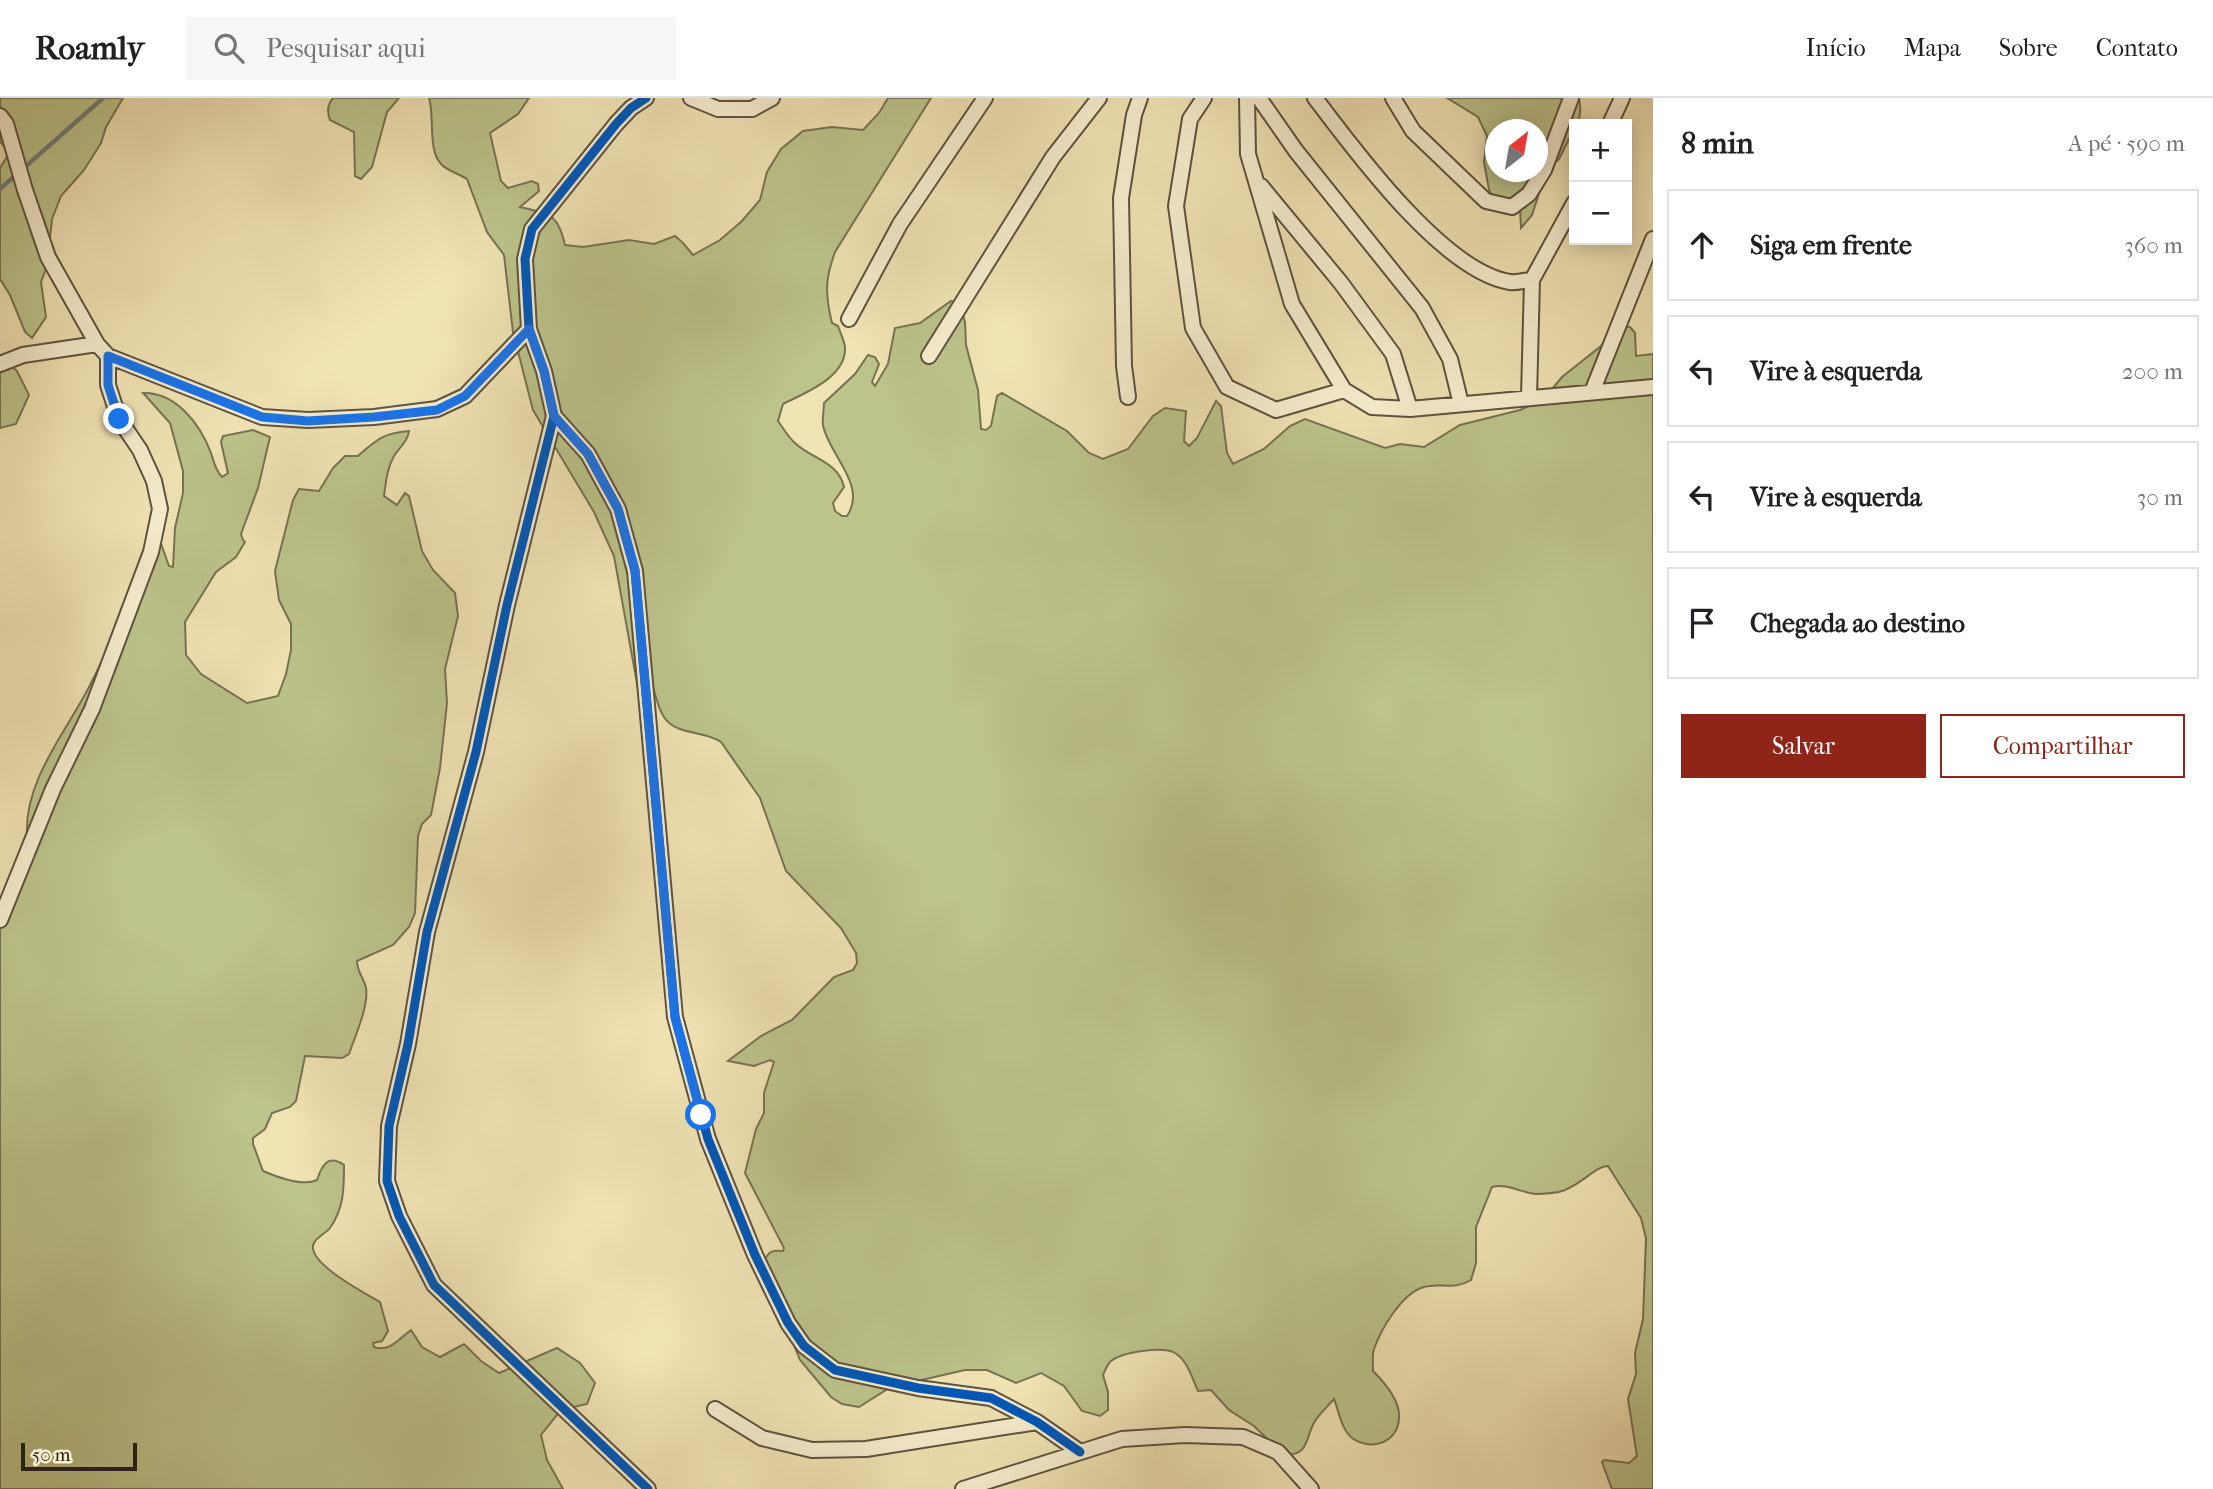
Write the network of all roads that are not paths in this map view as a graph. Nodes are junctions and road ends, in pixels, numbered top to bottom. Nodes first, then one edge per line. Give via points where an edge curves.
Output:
1 (646, 98) edge
2 (691, 98) edge
3 (772, 98) edge
4 (985, 98) edge
5 (1099, 98) edge
6 (1140, 98) edge
7 (1204, 98) edge
8 (1247, 98) edge
9 (1259, 98) edge
10 (1315, 98) edge
11 (1393, 98) edge
12 (1571, 98) edge
13 (1622, 98) edge
14 (0, 116) edge
15 (1612, 119) edge
16 (1256, 180) junction
17 (1569, 212) edge
18 (1653, 239) edge
19 (1532, 280) junction
20 (849, 319) dead end
21 (529, 329) junction
22 (97, 344) junction
23 (108, 356) junction
24 (929, 356) dead end
25 (0, 364) edge
26 (1653, 387) edge
27 (1344, 390) junction
28 (1592, 392) junction
29 (1128, 397) dead end
30 (1529, 397) junction
31 (1461, 404) junction
32 (1410, 409) junction
33 (554, 416) junction
34 (0, 920) edge
35 (715, 1409) dead end
36 (1037, 1422) junction
37 (1080, 1452) junction
38 (648, 1489) edge
39 (963, 1489) edge
40 (1311, 1489) edge

1 - 21 street via 616,124 532,229 525,259
2 - 3 street via 718,109 752,109
4 - 20 street via 900,224
5 - 24 street via 1053,157
6 - 29 street via 1121,198
7 - 27 street via 1190,119 1176,206 1193,328 1227,387 1276,410
8 - 16 street via 1248,154
9 - 31 street via 1422,308 1450,359
10 - 19 street via 1357,155 1436,240 1477,270 1511,282
11 - 12 street via 1413,131 1486,201 1512,206 1529,194 1544,170
13 - 15 street
14 - 22 street via 48,257
16 - 27 street via 1292,304
16 - 32 street via 1393,354
17 - 19 street
18 - 28 street
19 - 30 street
21 - 23 street via 465,396 437,410 374,417 308,421 262,417
21 - 33 street
22 - 23 street
22 - 25 street via 23,355
23 - 34 street via 108,385 119,419 140,450 160,509 151,552 92,709 53,789
26 - 28 street
27 - 32 street via 1371,407
28 - 30 street
30 - 31 street
31 - 32 street
33 - 36 street via 588,454 618,509 635,570 675,1017 708,1139 755,1255 804,1346 835,1370 991,1398
33 - 38 street via 476,752 427,932 389,1126 387,1181 434,1285
35 - 36 street via 762,1438 812,1450 866,1449
36 - 37 street
37 - 39 street
37 - 40 street via 1122,1439 1243,1437 1278,1452

